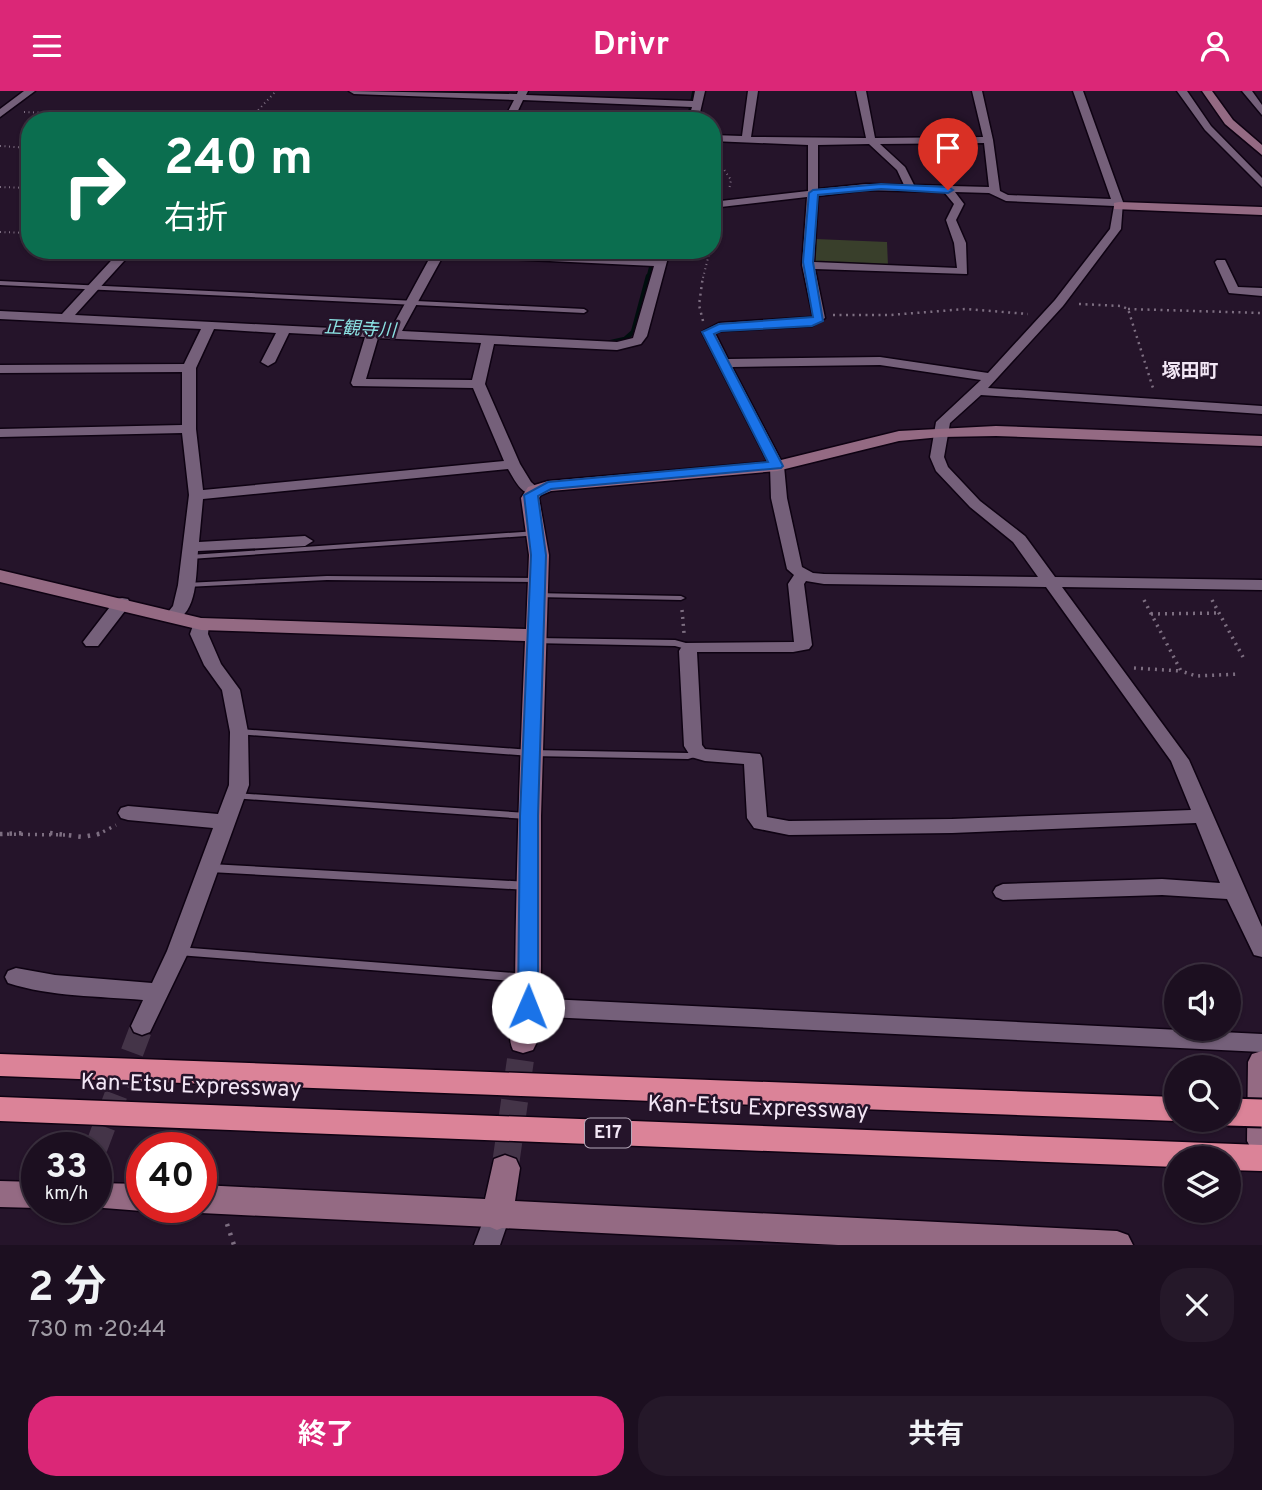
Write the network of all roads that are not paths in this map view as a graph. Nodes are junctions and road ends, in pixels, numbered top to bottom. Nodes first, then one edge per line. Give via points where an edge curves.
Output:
1 (30, 91) edge
2 (354, 91) edge
3 (700, 91) edge
4 (753, 91) edge
5 (861, 91) edge
6 (977, 91) edge
7 (1078, 91) edge
8 (1182, 91) edge
9 (1207, 91) edge
10 (1222, 91) edge
11 (1247, 91) edge
12 (522, 94) edge
13 (696, 104) junction
14 (1, 112) edge
15 (513, 112) edge
16 (695, 112) edge
17 (1262, 112) edge
18 (721, 138) edge
19 (746, 139) junction
20 (1262, 139) edge
21 (988, 140) junction
22 (871, 141) junction
23 (813, 142) junction
24 (1262, 151) edge
25 (1262, 184) edge
26 (911, 189) junction
27 (948, 190) junction
28 (995, 191) junction
29 (813, 193) junction
30 (721, 204) edge
31 (1119, 204) junction
32 (1262, 211) edge
33 (120, 259) edge
34 (435, 259) edge
35 (661, 259) edge
36 (1221, 262) dead end
37 (808, 265) junction
38 (0, 283) edge
39 (94, 287) junction
40 (1262, 292) edge
41 (411, 303) junction
42 (584, 311) dead end
43 (0, 315) edge
44 (65, 319) junction
45 (209, 326) junction
46 (284, 330) junction
47 (372, 335) junction
48 (394, 335) junction
49 (488, 341) junction
50 (268, 362) dead end
51 (723, 363) junction
52 (189, 368) junction
53 (0, 369) edge
54 (991, 377) junction
55 (478, 384) junction
56 (978, 391) junction
57 (1262, 409) edge
58 (189, 429) junction
59 (941, 432) junction
60 (0, 433) edge
61 (1262, 441) edge
62 (513, 464) junction
63 (777, 466) junction
64 (534, 491) junction
65 (196, 495) junction
66 (537, 533) junction
67 (305, 541) dead end
68 (191, 552) junction
69 (802, 575) junction
70 (0, 576) edge
71 (1051, 582) junction
72 (186, 585) junction
73 (1262, 585) edge
74 (537, 588) junction
75 (681, 598) road end
76 (122, 603) junction
77 (173, 616) junction
78 (201, 624) junction
79 (534, 638) junction
80 (92, 642) dead end
81 (690, 647) junction
82 (239, 732) junction
83 (531, 753) junction
84 (698, 753) junction
85 (235, 796) junction
86 (128, 813) road end
87 (529, 816) junction
88 (1203, 816) junction
89 (226, 822) junction
90 (210, 868) junction
91 (529, 885) junction
92 (1003, 892) dead end
93 (1234, 892) junction
94 (1262, 949) edge
95 (178, 951) junction
96 (16, 977) dead end
97 (528, 978) junction
98 (156, 992) junction
99 (528, 1007) junction
100 (142, 1026) tunnel mouth
101 (523, 1042) tunnel mouth
102 (1262, 1043) edge
103 (1262, 1062) edge
104 (0, 1065) edge
105 (0, 1109) edge
106 (1164, 1109) edge
107 (1241, 1112) edge
108 (1262, 1113) edge
109 (1262, 1141) edge
110 (1262, 1158) edge
111 (505, 1168) tunnel mouth
112 (0, 1194) edge
113 (21, 1195) edge
114 (217, 1200) edge
115 (497, 1216) junction
116 (487, 1245) edge
117 (1117, 1245) edge

1 - 14 street
2 - 12 street
3 - 13 street
4 - 19 street
5 - 22 street
6 - 21 street
7 - 31 street
8 - 25 street via 1208,128
9 - 24 street via 1229,122
10 - 20 street via 1243,122
11 - 17 street
12 - 13 street
12 - 15 street
13 - 16 street
18 - 19 street
19 - 23 street
21 - 22 street
21 - 28 street
22 - 23 street
22 - 26 street via 901,169
23 - 29 street
26 - 27 street
26 - 29 street
27 - 28 street
27 - 37 street via 959,204 951,220 960,243 963,272
28 - 31 street via 1006,198
29 - 30 street
29 - 37 street
31 - 32 street
31 - 54 street via 1115,229 1059,303
33 - 39 street
34 - 41 street
35 - 49 street via 637,341 617,347
36 - 40 street via 1234,290
37 - 51 street via 817,321 719,327 708,332
38 - 39 lane
39 - 41 lane
39 - 44 street
41 - 42 lane
41 - 48 street
43 - 44 street
44 - 45 street
45 - 46 street
45 - 52 street
46 - 47 street
46 - 50 street
47 - 48 street
47 - 55 street via 358,383
48 - 49 street
49 - 55 street
51 - 54 street via 880,361
51 - 63 street
52 - 53 street
52 - 58 street
54 - 56 street
55 - 62 street
56 - 57 street
56 - 59 street via 943,422
58 - 60 street
58 - 65 street
59 - 61 street
59 - 63 street via 899,436
59 - 71 street via 937,457 941,468 975,504 1019,539
62 - 64 street
62 - 65 street
63 - 64 street via 548,486
63 - 69 street via 793,564
64 - 66 street via 530,498
65 - 68 street
66 - 68 lane
66 - 74 street
67 - 68 street
68 - 72 street
69 - 71 street
69 - 81 street via 796,584 803,645
70 - 76 street
71 - 73 street
71 - 88 street via 1180,760
72 - 74 lane via 327,578
72 - 77 street via 181,607
74 - 75 lane
74 - 79 street
76 - 77 street
76 - 80 street
77 - 78 street
78 - 79 street
78 - 82 street via 203,644 231,690
79 - 81 lane
79 - 83 street
81 - 84 street via 693,746
82 - 83 lane
82 - 85 street
83 - 84 lane
83 - 87 street
84 - 88 street via 753,758 757,818 768,826 952,826
85 - 87 lane
85 - 89 street
86 - 89 street
87 - 91 street
88 - 93 street
89 - 90 street
90 - 91 lane
90 - 95 street
91 - 97 street
92 - 93 street via 1163,887
93 - 94 street
95 - 97 lane
95 - 98 street
96 - 98 street
97 - 99 street
98 - 100 street
99 - 101 street
99 - 102 street
103 - 109 street
104 - 106 highway, Kan-Etsu Expressway
105 - 110 highway, Kan-Etsu Expressway / E17
107 - 108 highway, bridge
111 - 115 street
112 - 113 street
114 - 115 street
115 - 116 street
115 - 117 street

